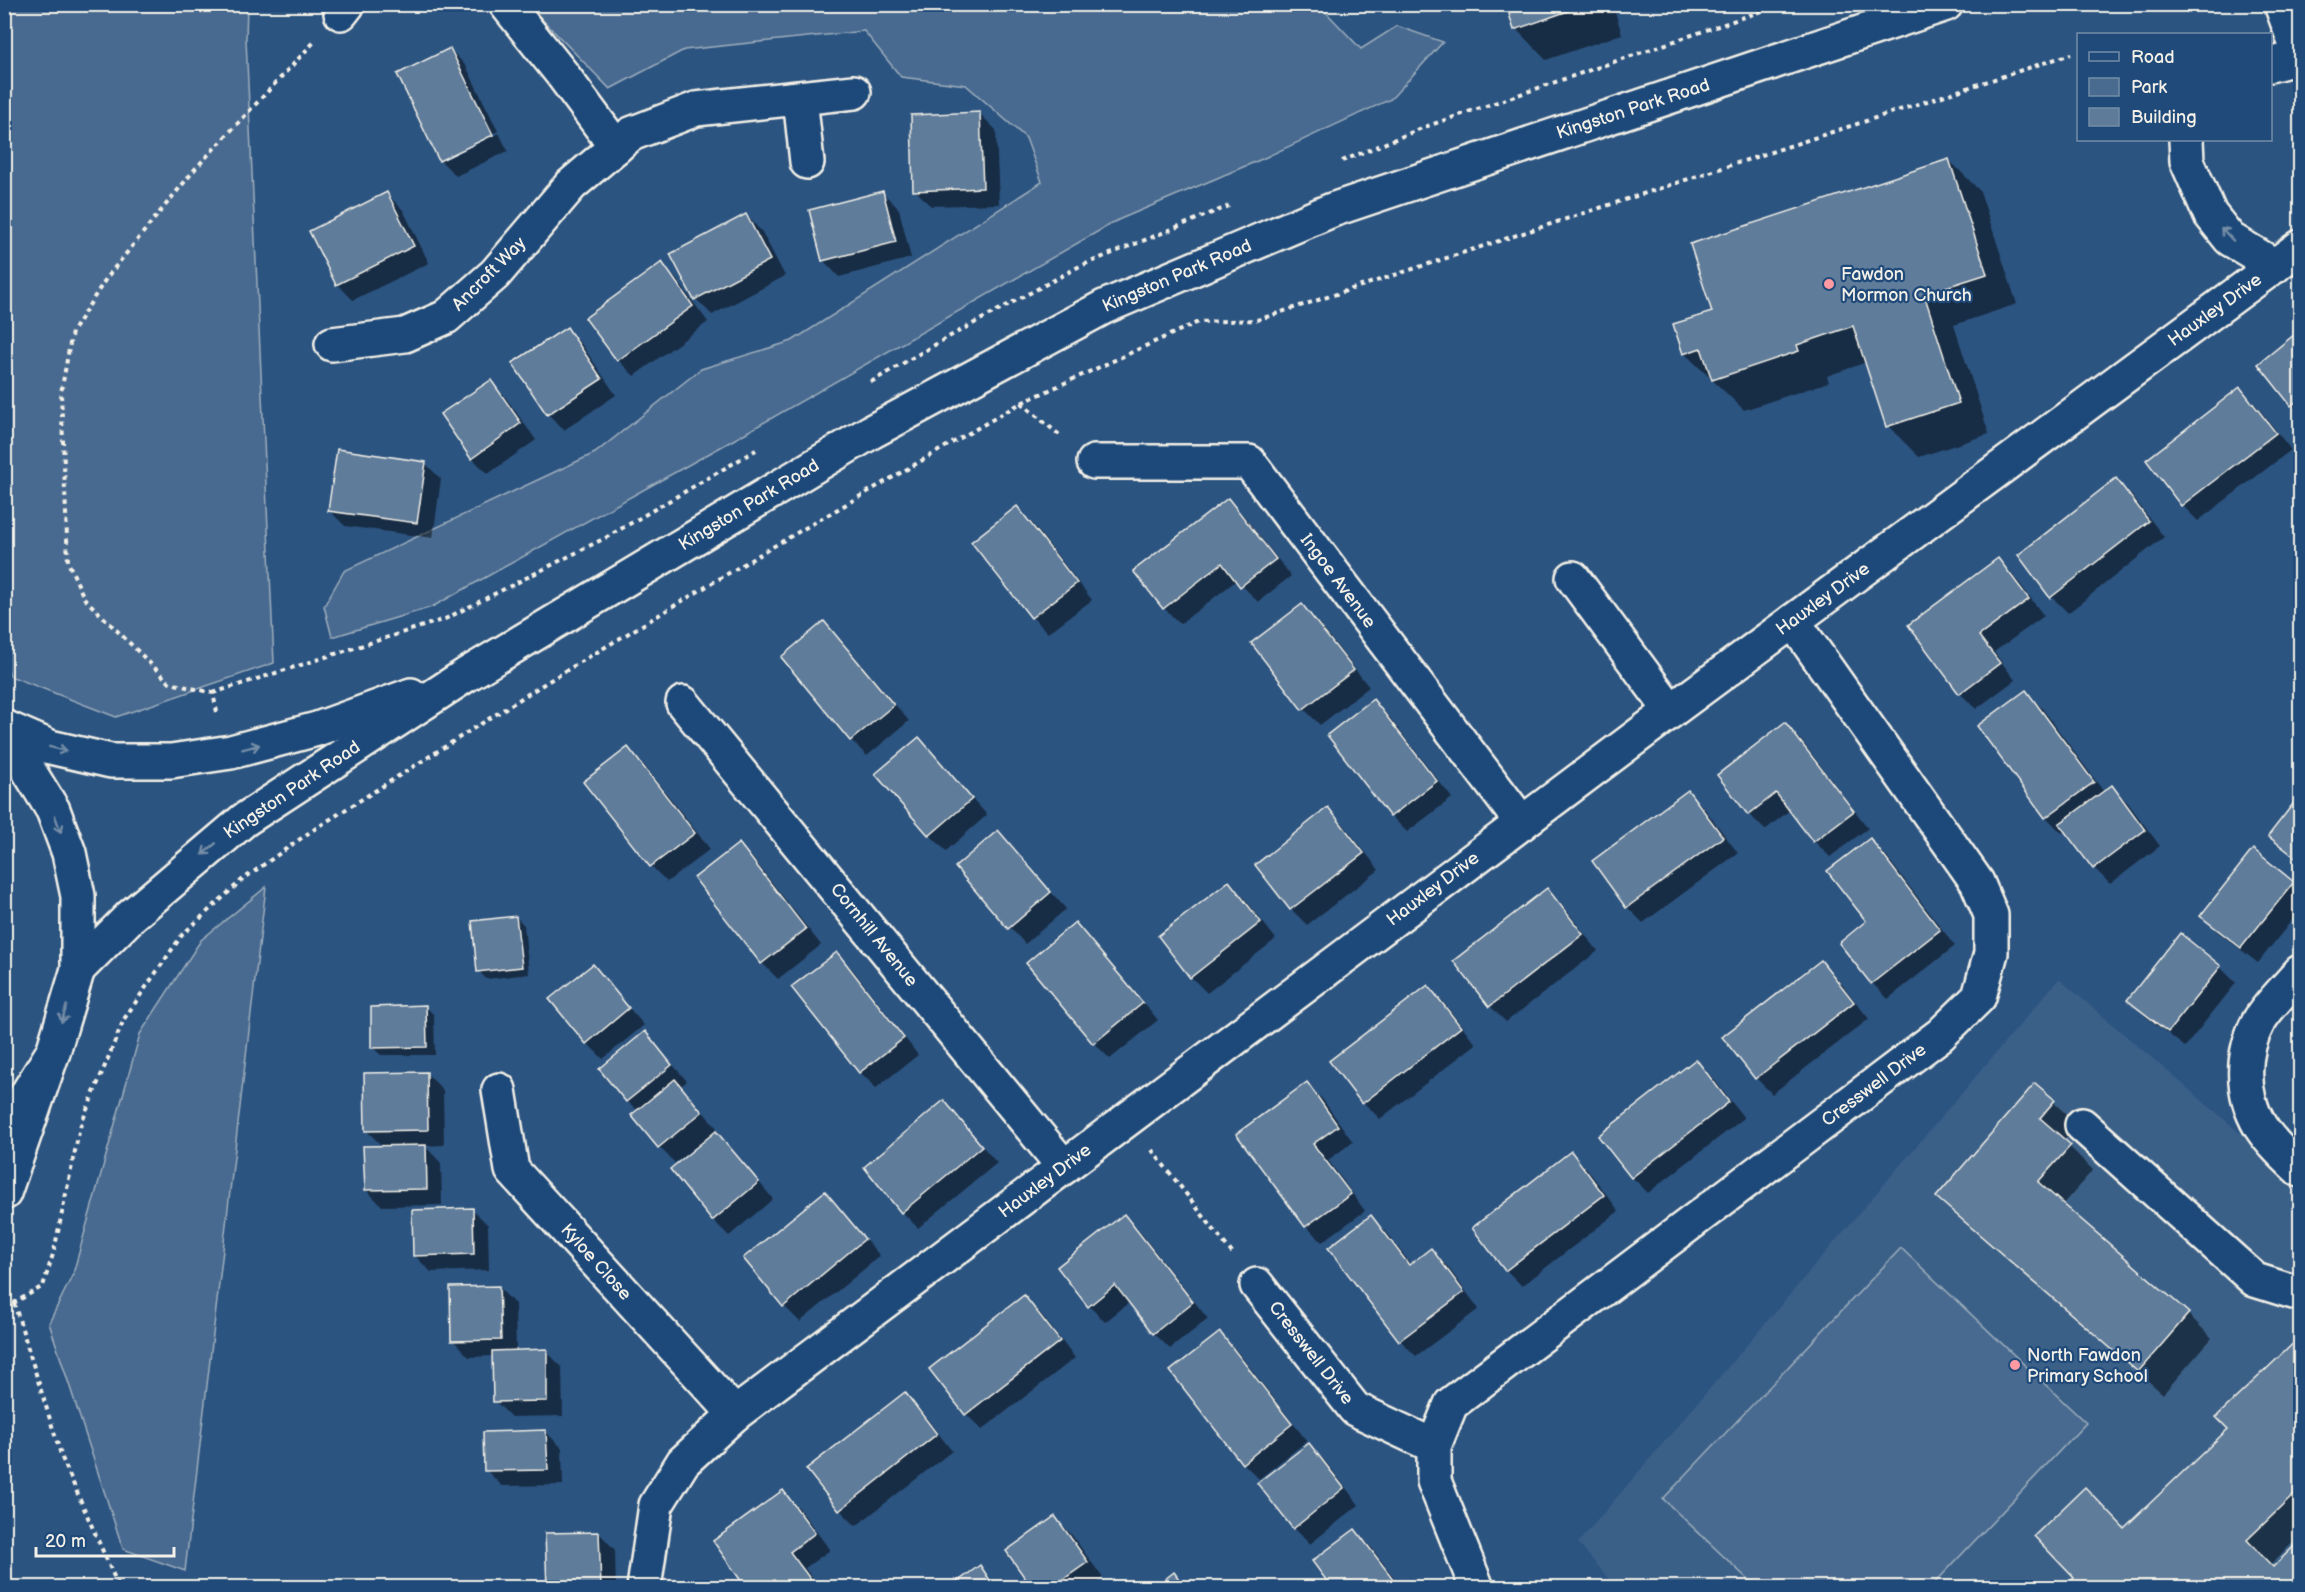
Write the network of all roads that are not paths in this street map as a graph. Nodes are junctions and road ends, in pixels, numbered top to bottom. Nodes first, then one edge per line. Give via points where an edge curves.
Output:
1 (506, 4) edge
2 (1946, 4) edge
3 (2280, 4) edge
4 (2301, 56) edge
5 (2272, 65) edge
6 (854, 92) dead end
7 (800, 98) junction
8 (2187, 141) edge
9 (616, 147) junction
10 (807, 162) dead end
11 (2288, 257) edge
12 (332, 344) dead end
13 (1094, 462) road end
14 (1573, 578) dead end
15 (1793, 621) junction
16 (466, 675) junction
17 (683, 703) dead end
18 (1671, 711) junction
19 (4, 727) edge
20 (4, 740) edge
21 (1522, 823) junction
22 (78, 969) junction
23 (2301, 972) edge
24 (53, 1052) junction
25 (499, 1090) dead end
26 (4, 1121) edge
27 (2082, 1125) dead end
28 (1064, 1167) junction
29 (2301, 1170) edge
30 (4, 1193) edge
31 (1257, 1285) road end
32 (2301, 1294) edge
33 (735, 1414) junction
34 (1434, 1446) junction
35 (644, 1587) edge
36 (1477, 1587) edge

1 - 9 main road
2 - 16 main road, Kingston Park Road via 1332,210 1104,307 871,432
3 - 4 main road
4 - 5 main road
6 - 7 main road, Ancroft Way
7 - 9 main road, Ancroft Way via 696,109 631,135
7 - 10 main road
11 -> 8 main road via 2230,239 2210,214 2187,161
9 - 12 main road, Ancroft Way via 571,184 495,274 446,317 405,335
11 - 15 main road, Hauxley Drive
13 - 21 main road, Ingoe Avenue via 1248,462
14 - 18 main road
15 - 18 main road, Hauxley Drive
15 - 34 main road, Cresswell Drive via 1977,882 1992,915 1991,953 1979,997 1940,1035 1451,1404
19 -> 16 main road, Kingston Park Road via 50,747 111,761 171,761 231,752 317,729
16 -> 22 main road, Kingston Park Road via 243,820 131,916
17 - 28 main road, Cornhill Avenue
18 - 21 main road, Hauxley Drive
20 -> 22 main road via 21,758 53,810 69,853 78,896
21 - 28 main road, Hauxley Drive
22 -> 24 main road
23 - 29 main road via 2260,1019 2248,1042 2245,1070 2249,1099 2260,1125
24 - 26 main road via 19,1107
24 - 30 main road
25 - 33 main road, Kyloe Close via 512,1170
27 - 32 main road via 2255,1280
28 - 33 main road, Hauxley Drive
31 - 34 main road, Cresswell Drive via 1355,1409
33 - 35 main road, Hauxley Drive via 683,1462 656,1505
34 - 36 main road, Cresswell Drive via 1434,1481

